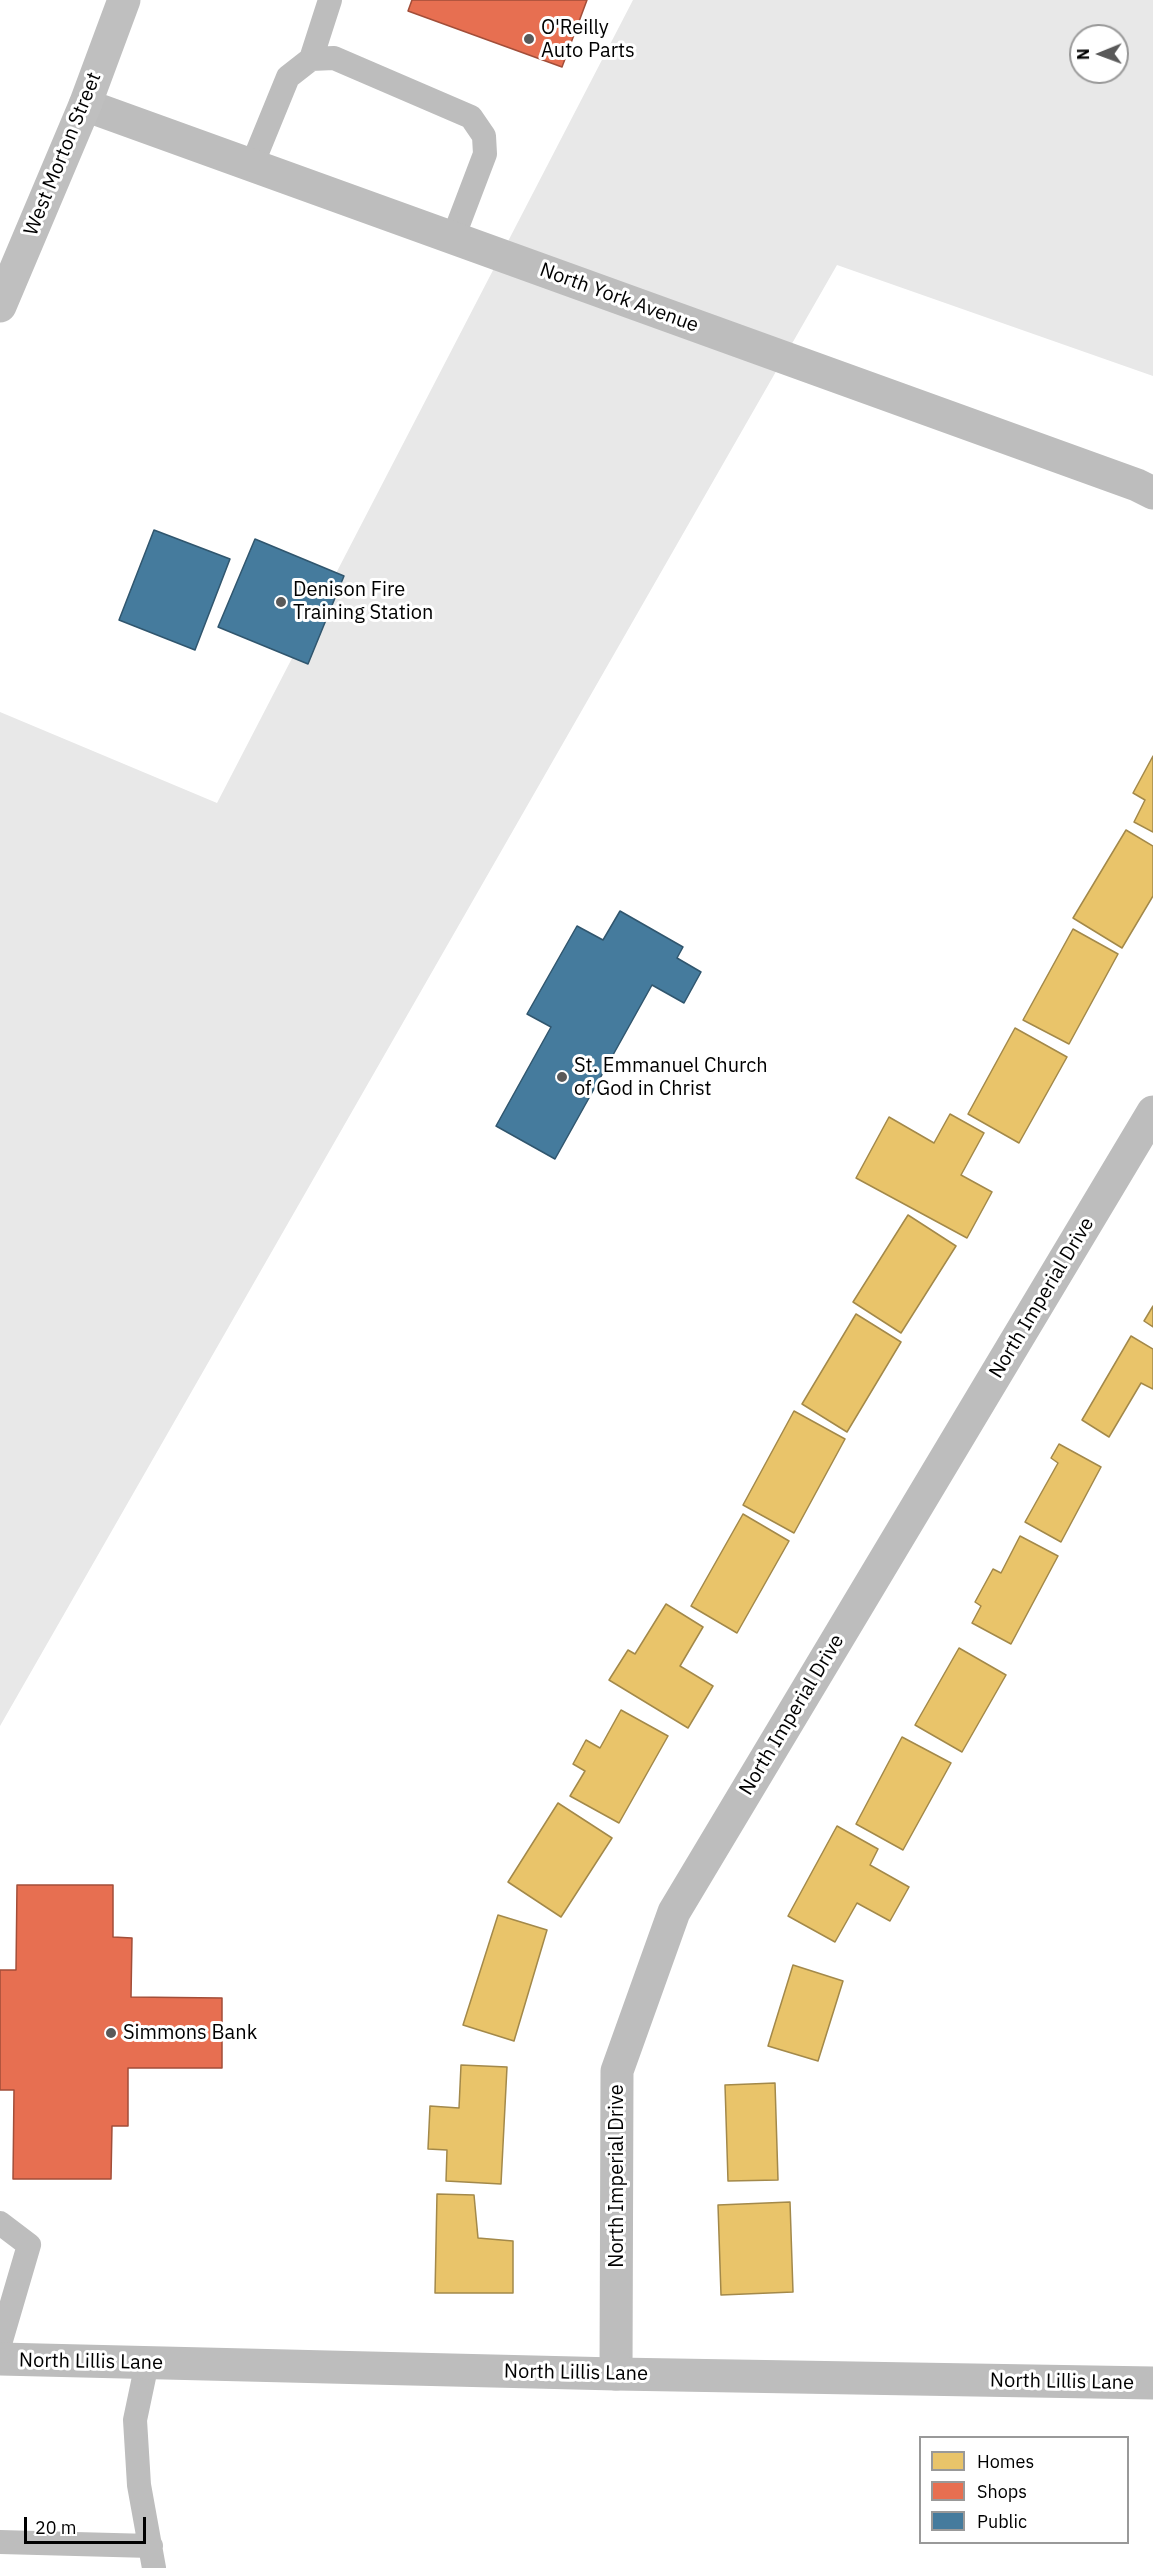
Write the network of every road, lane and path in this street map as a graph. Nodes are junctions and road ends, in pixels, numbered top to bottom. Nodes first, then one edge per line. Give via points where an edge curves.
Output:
1 (124, 0) edge
2 (330, 0) edge
3 (310, 59) junction
4 (85, 105) junction
5 (252, 165) junction
6 (453, 238) junction
7 (0, 306) edge
8 (1153, 493) edge
9 (1153, 1112) edge
10 (0, 2223) edge
11 (0, 2344) edge
12 (0, 2359) edge
13 (147, 2363) junction
14 (616, 2374) junction
15 (1153, 2383) edge
16 (0, 2542) edge
17 (152, 2557) edge

1 - 4 main road, West Morton Street
2 - 3 lane
3 - 5 lane via 288,77
3 - 6 lane via 334,58 471,117 484,135 485,154
4 - 5 street, North York Avenue
4 - 7 main road, West Morton Street
5 - 6 street, North York Avenue
6 - 8 street, North York Avenue
9 - 14 street, North Imperial Drive via 674,1912 617,2071
10 - 11 lane via 29,2245
12 - 13 street, North Lillis Lane
13 - 14 street, North Lillis Lane
13 - 17 lane via 135,2420 139,2485
14 - 15 street, North Lillis Lane
16 - 17 lane

